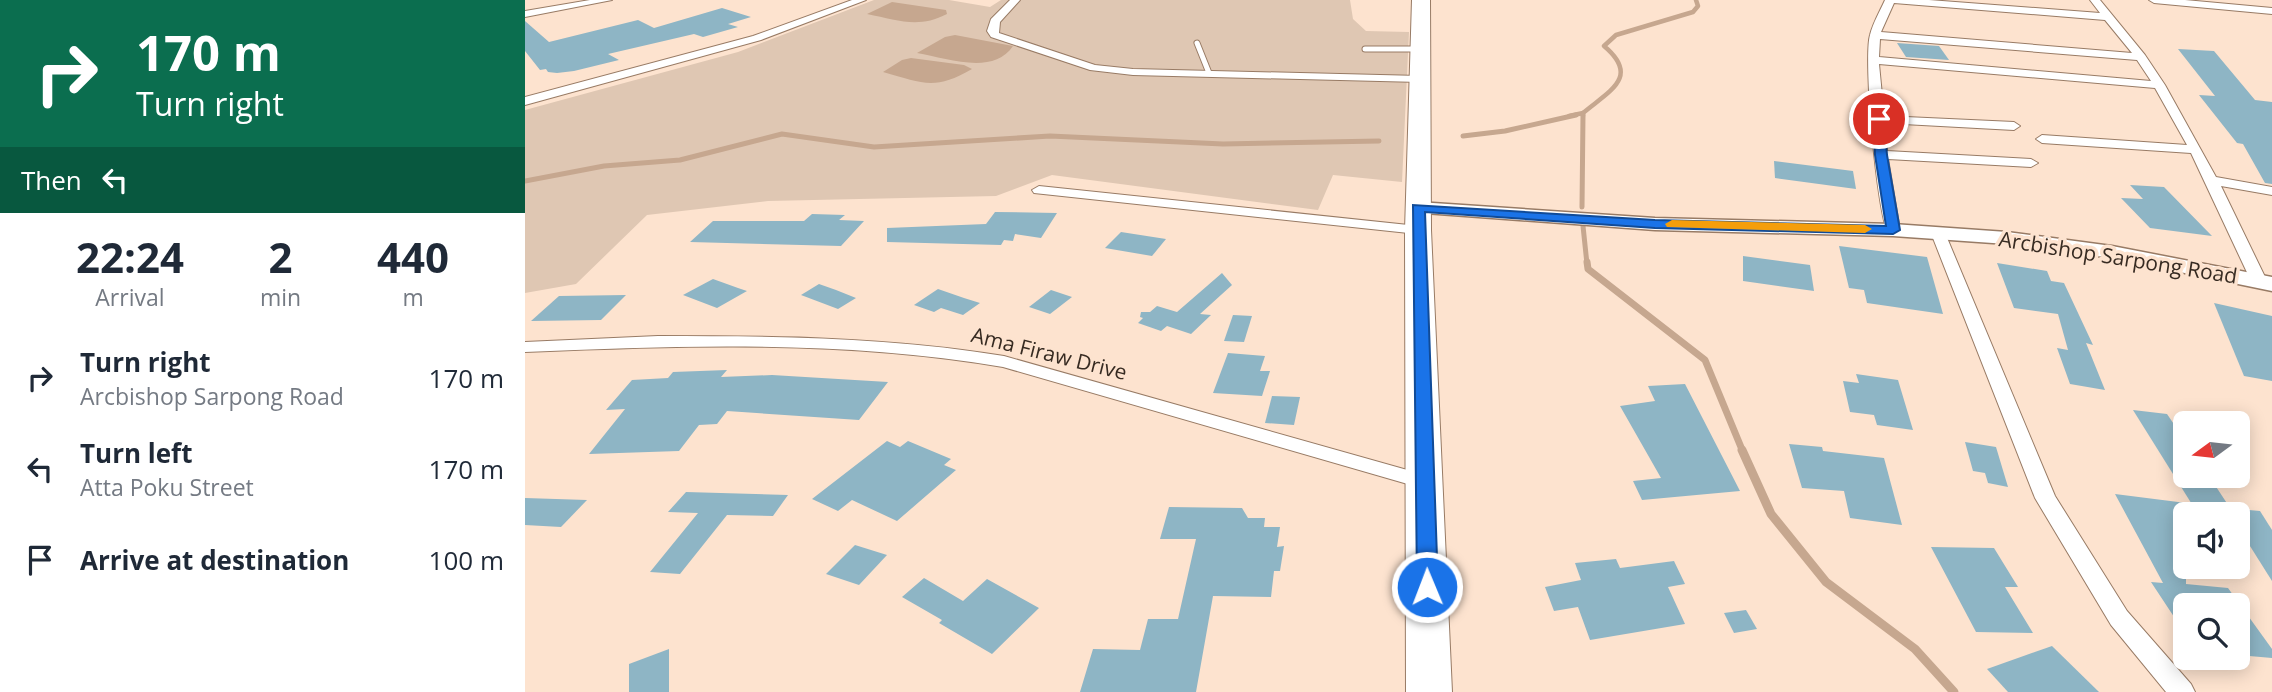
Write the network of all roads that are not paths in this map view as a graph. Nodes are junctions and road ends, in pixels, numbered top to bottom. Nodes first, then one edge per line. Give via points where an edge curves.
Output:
1 (607, 0) edge
2 (861, 0) edge
3 (1015, 0) edge
4 (1421, 0) edge
5 (1892, 0) edge
6 (2095, 0) edge
7 (2154, 0) edge
8 (2253, 9) junction
9 (2272, 11) edge
10 (525, 14) edge
11 (2107, 17) junction
12 (2272, 27) edge
13 (1875, 35) junction
14 (1197, 43) dead end
15 (1365, 49) dead end
16 (2141, 57) junction
17 (1873, 60) junction
18 (1419, 64) junction
19 (1209, 74) junction
20 (2159, 85) junction
21 (525, 101) edge
22 (1879, 119) junction
23 (2014, 126) dead end
24 (2042, 139) dead end
25 (2193, 149) junction
26 (1881, 155) junction
27 (2031, 163) dead end
28 (2210, 180) junction
29 (1039, 190) dead end
30 (2272, 191) edge
31 (1418, 219) junction
32 (1893, 230) junction
33 (1938, 233) junction
34 (2266, 283) edge
35 (525, 347) edge
36 (1425, 482) junction
37 (1429, 692) edge
38 (2182, 692) edge

1 - 10 street
2 - 21 street via 731,46
3 - 19 street via 995,21 992,31 1011,42 1094,68
4 - 18 highway
5 - 11 street
5 - 13 street
6 - 11 street
7 - 8 street
8 - 9 street
8 - 12 street
11 - 16 street
13 - 16 street
13 - 17 street
14 - 19 lane
15 - 18 lane
16 - 20 street
17 - 20 street
17 - 22 street
18 - 19 street
18 - 31 highway
20 - 25 street
22 - 23 street
22 - 26 street
24 - 25 street
25 - 28 street
26 - 27 street
26 - 32 street
28 - 30 street
28 - 34 street
29 - 31 street
31 - 32 street, Arcbishop Sarpong Road
31 - 36 highway
32 - 33 street, Arcbishop Sarpong Road
33 - 34 street, Arcbishop Sarpong Road via 2112,252
33 - 38 street via 2045,498 2119,618
35 - 36 street, Ama Firaw Drive via 658,341 806,342 951,353 1004,362
36 - 37 highway

